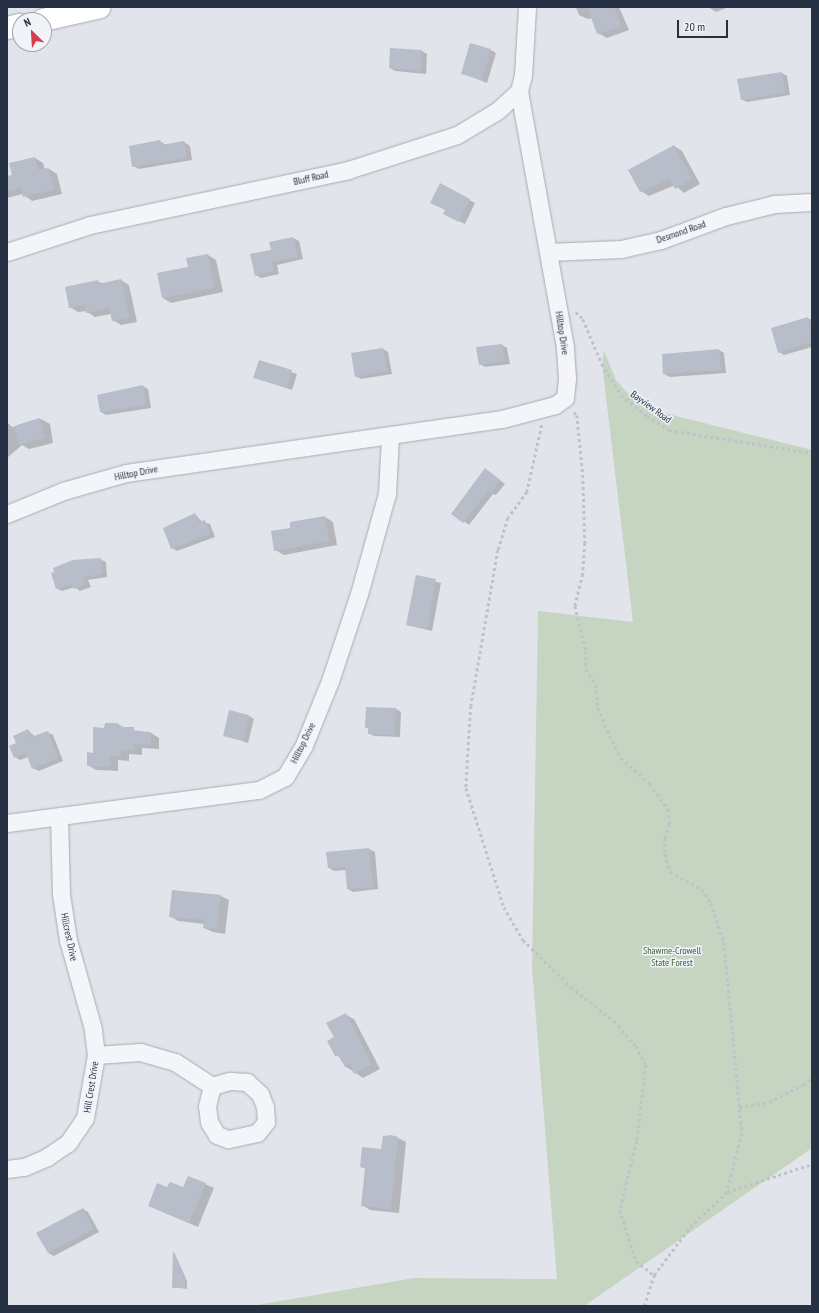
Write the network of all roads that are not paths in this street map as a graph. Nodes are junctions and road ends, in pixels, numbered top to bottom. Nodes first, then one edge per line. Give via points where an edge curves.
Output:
1 (100, 7) edge
2 (527, 7) edge
3 (52, 18) edge
4 (519, 91) junction
5 (812, 202) edge
6 (7, 252) edge
7 (548, 252) junction
8 (390, 436) junction
9 (7, 514) edge
10 (59, 817) junction
11 (7, 823) edge
12 (96, 1055) junction
13 (212, 1086) dead end
14 (7, 1169) edge

1 - 3 main road
2 - 4 street via 523,75
4 - 6 street, Bluff Road via 512,100 477,124 428,145 348,170 90,225
4 - 7 street, Hilltop Drive
5 - 7 street, Desmond Road via 774,204 726,216 661,240 621,249
7 - 8 street, Hilltop Drive via 567,378 565,398 502,419
8 - 9 street, Hilltop Drive via 126,474 63,491
8 - 10 street, Hilltop Drive via 387,494 359,594 316,716 304,745 285,777 260,790
10 - 11 street, Hilltop Drive
10 - 12 street, Hillcrest Drive via 61,894 68,940 93,1029
12 - 13 street via 140,1052 175,1062
12 - 14 street, Hill Crest Drive via 85,1118 68,1143 47,1157 24,1167

